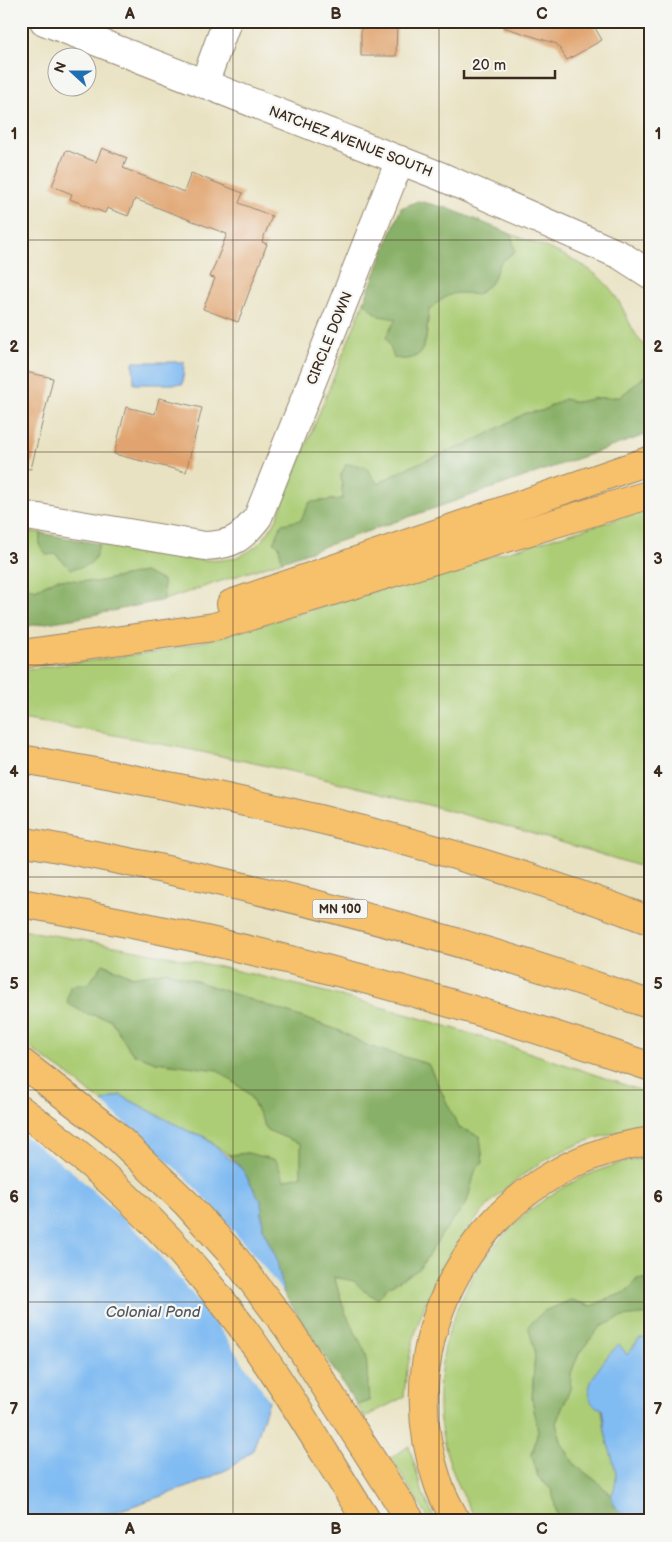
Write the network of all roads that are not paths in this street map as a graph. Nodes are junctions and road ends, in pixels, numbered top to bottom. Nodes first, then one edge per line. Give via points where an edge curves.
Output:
1 (44, 21) edge
2 (227, 21) edge
3 (204, 84) junction
4 (400, 160) junction
5 (651, 275) edge
6 (651, 460) edge
7 (651, 494) edge
8 (21, 515) edge
9 (99, 644) junction
10 (21, 654) edge
11 (21, 759) edge
12 (21, 841) edge
13 (21, 903) edge
14 (651, 920) edge
15 (651, 1005) edge
16 (21, 1062) edge
17 (651, 1067) edge
18 (21, 1110) edge
19 (651, 1141) edge
20 (367, 1521) edge
21 (411, 1521) edge
22 (456, 1521) edge

1 - 3 street, NATCHEZ AVENUE SOUTH
2 - 3 street
3 - 4 street, NATCHEZ AVENUE SOUTH
4 - 5 street, NATCHEZ AVENUE SOUTH via 620,255
4 - 8 street, CIRCLE DOWN via 258,517 246,532 224,545 205,546
6 - 9 highway via 237,602
7 - 9 highway via 214,627
9 - 10 highway
11 - 14 highway via 136,780 369,833 531,878
12 - 15 highway, MN 100 via 191,874 324,905 464,944
13 - 17 highway via 128,922 333,970 447,1000
16 - 21 highway via 118,1137 186,1203 231,1253 288,1328
18 - 20 highway via 63,1140 104,1176 210,1285 270,1367
19 - 22 highway via 616,1147 582,1158 530,1189 503,1211 482,1235 455,1276 433,1331 424,1393 426,1425 438,1484

